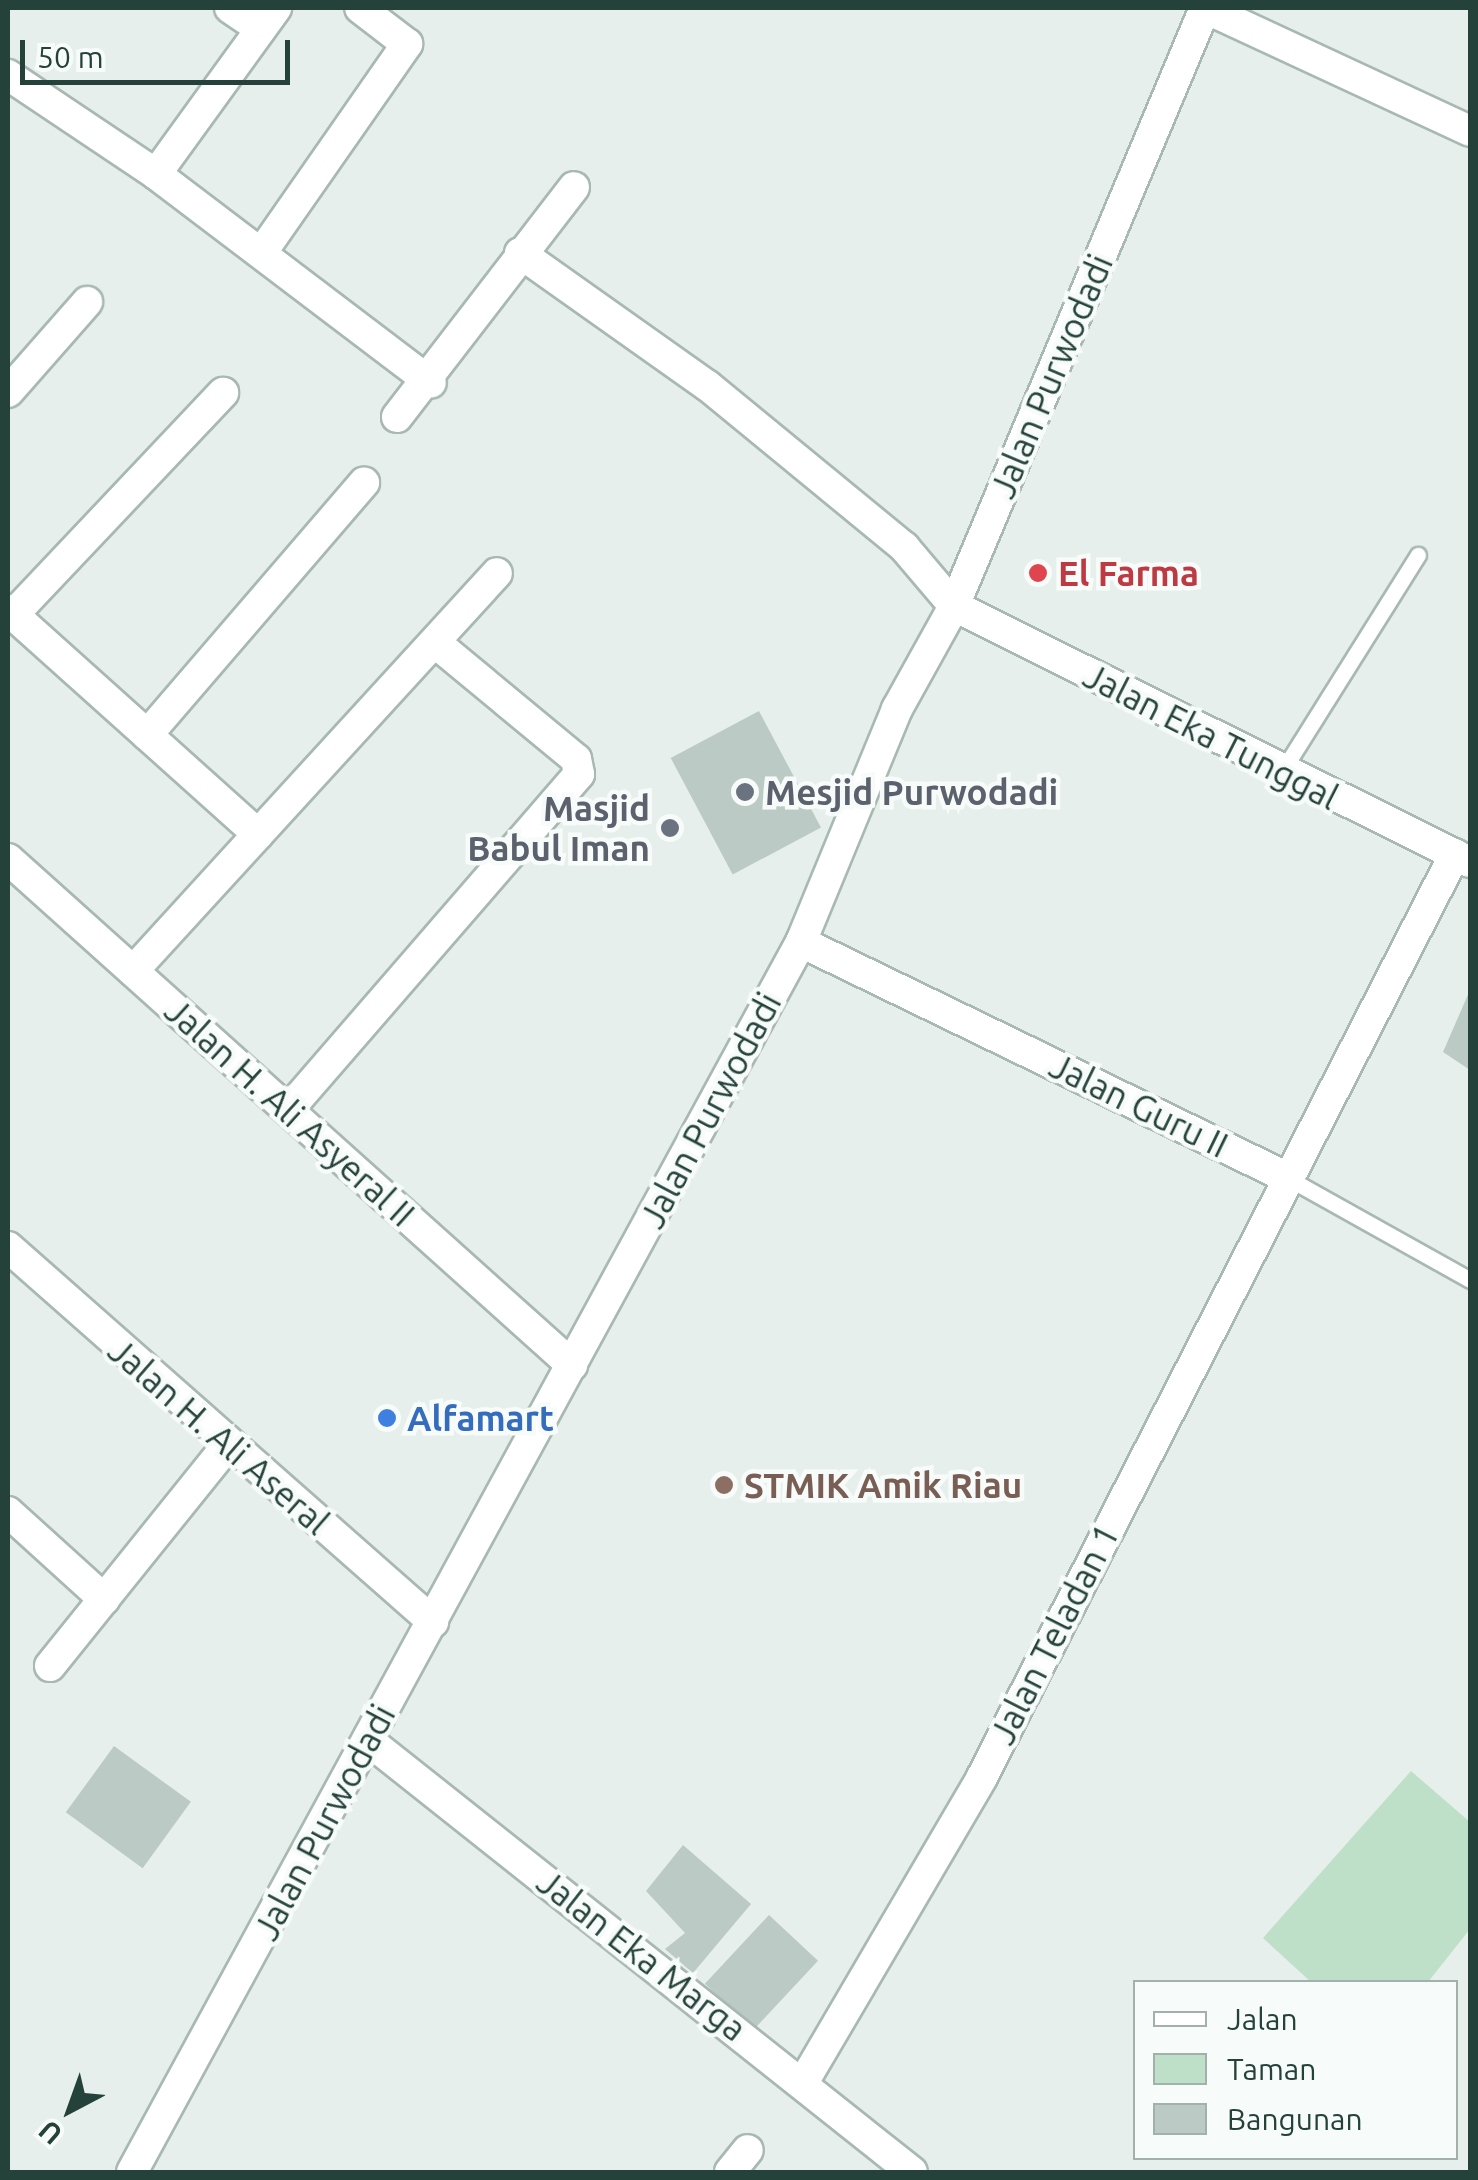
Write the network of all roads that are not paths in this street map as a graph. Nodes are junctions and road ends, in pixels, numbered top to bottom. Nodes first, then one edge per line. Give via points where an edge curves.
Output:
1 (230, 8) edge
2 (360, 8) edge
3 (1205, 8) edge
4 (269, 18) edge
5 (8, 75) edge
6 (1470, 131) edge
7 (156, 174) junction
8 (574, 187) dead end
9 (262, 252) junction
10 (520, 253) junction
11 (88, 302) dead end
12 (431, 383) junction
13 (8, 392) edge
14 (223, 393) dead end
15 (398, 416) dead end
16 (364, 483) dead end
17 (1418, 555) dead end
18 (497, 573) dead end
19 (954, 606) junction
20 (10, 613) edge
21 (438, 645) junction
22 (147, 735) junction
23 (1280, 774) junction
24 (258, 834) junction
25 (1463, 858) edge
26 (8, 859) edge
27 (801, 942) junction
28 (132, 971) junction
29 (289, 1109) junction
30 (1286, 1177) junction
31 (8, 1247) edge
32 (1470, 1280) edge
33 (572, 1365) junction
34 (226, 1446) junction
35 (8, 1512) edge
36 (104, 1599) junction
37 (433, 1622) junction
38 (50, 1666) dead end
39 (368, 1741) junction
40 (804, 2081) junction
41 (132, 2172) edge
42 (912, 2172) edge

1 - 4 street
2 - 9 street via 407,44
3 - 6 street
3 - 19 street, Jalan Purwodadi
4 - 7 street
5 - 7 street
7 - 9 street
8 - 10 street
9 - 12 street
10 - 12 street
10 - 19 street via 724,398 904,547
11 - 13 street
12 - 15 street
14 - 20 street
16 - 22 street
17 - 23 lane
18 - 21 street
19 - 23 street, Jalan Eka Tunggal
19 - 27 street, Jalan Purwodadi via 898,708
20 - 22 street
21 - 24 street
21 - 29 street via 576,759 579,774
22 - 24 street
23 - 25 street, Jalan Eka Tunggal
24 - 28 street
25 - 30 street, Jalan Teladan 1
26 - 28 street, Jalan H. Ali Asyeral II
27 - 30 street, Jalan Guru II
27 - 33 street, Jalan Purwodadi
28 - 29 street, Jalan H. Ali Asyeral II
29 - 33 street, Jalan H. Ali Asyeral II
30 - 32 lane, Jalan Guru II
30 - 40 street, Jalan Teladan 1 via 982,1777
31 - 34 street, Jalan H. Ali Aseral
33 - 37 street, Jalan Purwodadi
34 - 36 street
34 - 37 street, Jalan H. Ali Aseral
35 - 36 street
36 - 38 street
37 - 39 street, Jalan Purwodadi
39 - 40 street, Jalan Eka Marga
39 - 41 street, Jalan Purwodadi
40 - 42 street, Jalan Eka Marga

